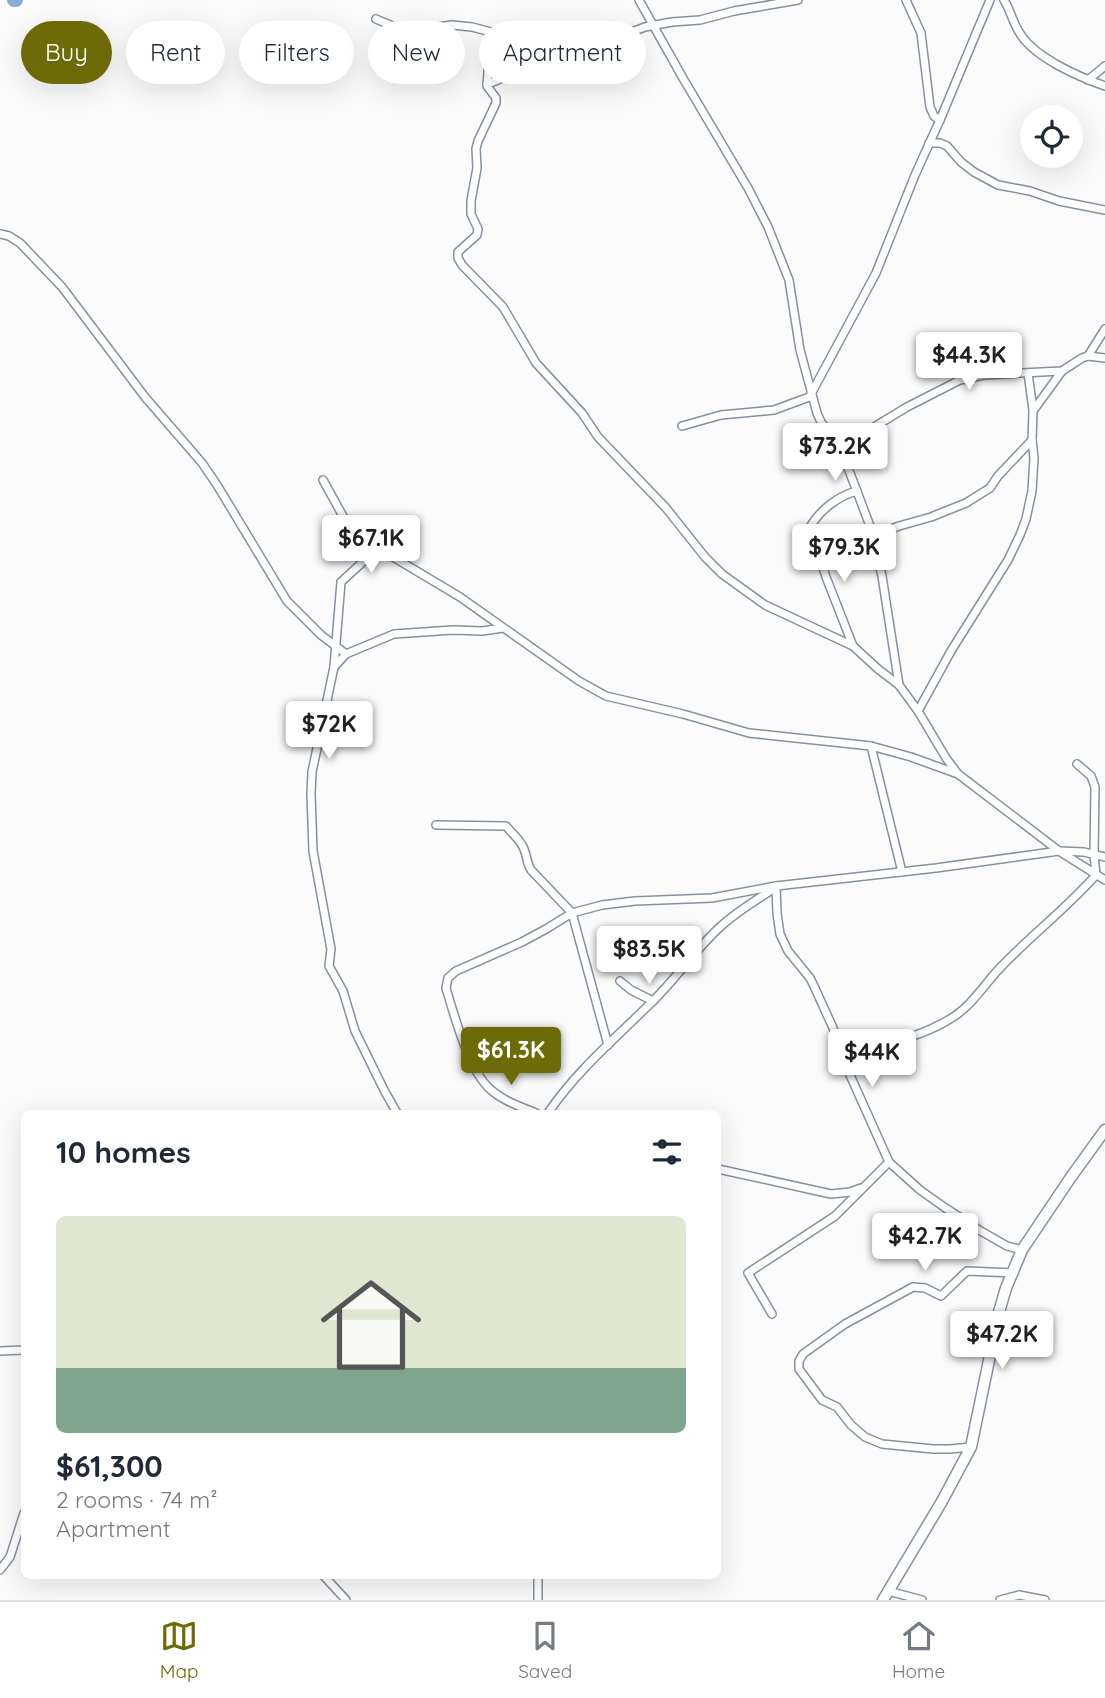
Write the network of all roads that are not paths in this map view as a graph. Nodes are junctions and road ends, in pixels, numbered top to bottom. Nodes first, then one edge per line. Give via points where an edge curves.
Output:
1 (639, 0) edge
2 (798, 0) edge
3 (906, 0) edge
4 (990, 0) edge
5 (1004, 0) edge
6 (376, 19) dead end
7 (653, 26) junction
8 (646, 28) edge
9 (479, 29) edge
10 (1105, 66) edge
11 (1088, 80) junction
12 (487, 84) edge
13 (1105, 86) edge
14 (940, 120) junction
15 (929, 143) junction
16 (1105, 211) edge
17 (0, 234) edge
18 (1105, 329) edge
19 (1088, 356) junction
20 (1105, 358) edge
21 (1062, 371) junction
22 (1028, 373) junction
23 (812, 395) junction
24 (1033, 411) junction
25 (682, 426) dead end
26 (1032, 440) junction
27 (840, 453) junction
28 (323, 480) dead end
29 (857, 491) junction
30 (873, 536) junction
31 (378, 548) junction
32 (504, 628) junction
33 (853, 646) junction
34 (335, 647) junction
35 (346, 654) junction
36 (334, 667) junction
37 (899, 685) junction
38 (918, 711) junction
39 (871, 746) junction
40 (1077, 764) dead end
41 (958, 774) junction
42 (436, 825) dead end
43 (1059, 851) junction
44 (1094, 855) junction
45 (1105, 857) edge
46 (902, 872) junction
47 (1096, 875) junction
48 (1105, 880) edge
49 (776, 886) junction
50 (572, 912) junction
51 (620, 981) dead end
52 (653, 1001) junction
53 (608, 1045) junction
54 (844, 1058) junction
55 (395, 1110) edge
56 (529, 1110) edge
57 (550, 1110) edge
58 (1105, 1130) edge
59 (889, 1162) junction
60 (721, 1170) edge
61 (864, 1186) junction
62 (1022, 1250) junction
63 (1014, 1273) junction
64 (772, 1314) dead end
65 (21, 1350) edge
66 (0, 1351) edge
67 (971, 1447) junction
68 (21, 1522) edge
69 (0, 1570) edge
70 (327, 1579) edge
71 (538, 1579) edge
72 (886, 1596) edge
73 (346, 1600) edge
74 (538, 1600) edge
75 (922, 1600) edge
76 (1000, 1600) edge
77 (1045, 1600) edge

1 - 7 street
2 - 7 street
3 - 14 street via 920,33 930,107
4 - 14 street
5 - 11 street via 1018,31 1033,48
6 - 9 street via 408,29 460,25
7 - 8 street
7 - 23 street via 768,227 789,280 794,324
10 - 11 street
11 - 13 street
12 - 33 street via 496,103 476,149 471,214 478,229 458,252 461,265 503,307 536,363 705,558 765,605
14 - 15 street
15 - 16 street via 947,146 965,166 999,185
15 - 23 street via 876,273
17 - 34 street via 20,243 62,287 145,397 202,463 287,601
18 - 19 street
19 - 20 street
19 - 21 street
21 - 22 street
21 - 24 street
22 - 24 street
22 - 27 street via 965,378 914,403
23 - 25 street via 774,410 721,415
23 - 27 street via 818,418
24 - 26 street
26 - 30 street via 990,488 966,503
26 - 38 street via 1031,502 1020,535
27 - 29 street
28 - 31 street via 350,527
29 - 30 street
29 - 33 street via 837,499 810,527
30 - 37 street
31 - 32 street
31 - 34 street via 341,582
32 - 35 street via 394,634
32 - 39 street via 606,696 749,733
33 - 37 street
34 - 35 street
34 - 36 street
35 - 36 street
36 - 55 street via 312,772 313,851 331,949 329,966 343,990 355,1031
37 - 38 street
38 - 41 street
39 - 41 street
39 - 46 street
40 - 44 street via 1094,782
41 - 43 street
42 - 50 street via 506,826 523,846 531,870
43 - 44 street
43 - 46 street
43 - 47 street
44 - 45 street
44 - 47 street
46 - 49 street
47 - 48 street
47 - 54 street via 951,1019
49 - 50 street via 712,898 627,902
49 - 52 street via 721,926
49 - 54 street via 780,934 810,978
50 - 53 street
50 - 56 street via 448,978 446,988 476,1072 505,1100
51 - 52 street
52 - 53 street
53 - 57 street
54 - 59 street
58 - 62 street
59 - 61 street
59 - 62 street via 944,1207 1007,1246
60 - 61 street via 831,1194
61 - 64 street via 835,1216 748,1273
62 - 63 street
63 - 67 street via 999,1312
63 - 67 street via 967,1271 941,1296 925,1287 913,1287 845,1324 799,1361 799,1368 822,1400 836,1407 865,1437 882,1444 933,1449
65 - 66 street
67 - 72 street
68 - 69 street via 10,1557
70 - 73 street
71 - 74 street
72 - 75 street
76 - 77 street via 1019,1595

